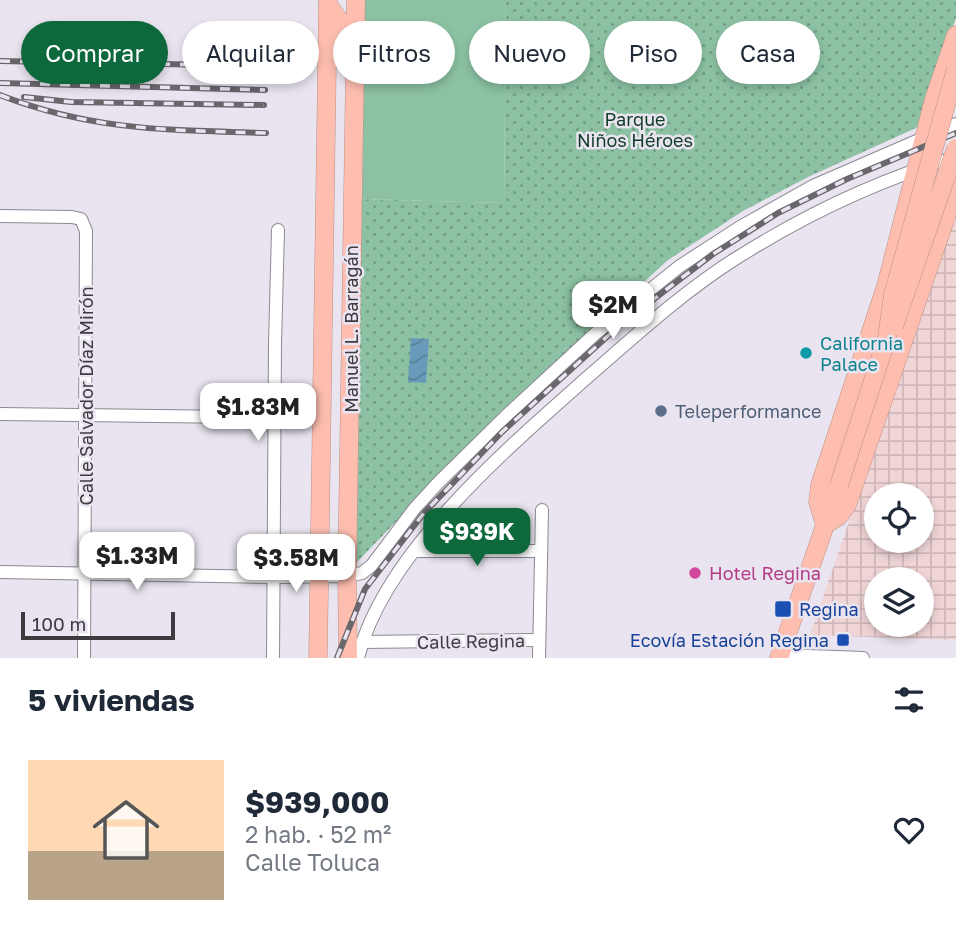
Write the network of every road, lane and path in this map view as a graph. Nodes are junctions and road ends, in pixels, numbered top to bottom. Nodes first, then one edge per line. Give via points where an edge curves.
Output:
1 (356, 0) edge
2 (328, 3) edge
3 (956, 35) edge
4 (956, 69) edge
5 (956, 124) edge
6 (924, 139) junction
7 (956, 149) edge
8 (956, 157) edge
9 (916, 170) junction
10 (352, 183) junction
11 (955, 192) edge
12 (0, 216) edge
13 (278, 230) dead end
14 (939, 234) junction
15 (897, 244) junction
16 (887, 338) junction
17 (0, 414) edge
18 (87, 415) junction
19 (275, 417) junction
20 (321, 418) junction
21 (542, 510) dead end
22 (825, 525) junction
23 (414, 551) junction
24 (541, 551) junction
25 (0, 572) edge
26 (84, 574) junction
27 (347, 576) junction
28 (274, 577) junction
29 (318, 577) junction
30 (539, 640) junction
31 (362, 642) junction
32 (780, 657) edge
33 (84, 658) edge
34 (273, 658) edge
35 (318, 658) edge
36 (348, 658) edge
37 (358, 658) edge
38 (539, 658) edge
39 (863, 658) edge

1 - 10 highway, Manuel L. Barragán
2 - 10 highway via 344,34 344,153
2 - 20 highway, Manuel L. Barragán
3 - 6 highway
4 - 16 highway, bridge via 893,295
5 - 6 street
6 - 7 highway
6 - 9 highway
6 - 27 street via 783,201 680,266 596,333 506,416 422,500 367,570
7 - 16 highway, bridge via 906,298
8 - 9 street
9 - 11 highway
9 - 15 highway
9 - 23 street via 771,237 692,290 547,413
10 - 27 highway, Manuel L. Barragán
11 - 14 highway
12 - 18 street, Calle Salvador Díaz Mirón via 64,216 81,219 84,224
13 - 19 street
14 - 15 highway
14 - 22 highway via 847,505
15 - 22 highway via 820,485 818,502
16 - 22 highway, bridge
17 - 18 street
18 - 19 street
18 - 26 street, Calle Salvador Díaz Mirón
19 - 20 street
19 - 28 street
20 - 29 highway, Manuel L. Barragán
21 - 24 street
22 - 32 highway
23 - 24 street
23 - 31 street via 377,607
24 - 30 street
25 - 26 street
26 - 28 street
26 - 33 street, Calle Salvador Díaz Mirón
27 - 29 street
27 - 36 highway, Manuel L. Barragán
28 - 29 street
28 - 34 street
29 - 35 highway, Manuel L. Barragán
30 - 31 street, Calle Regina
30 - 38 street
31 - 37 street
32 - 39 street

